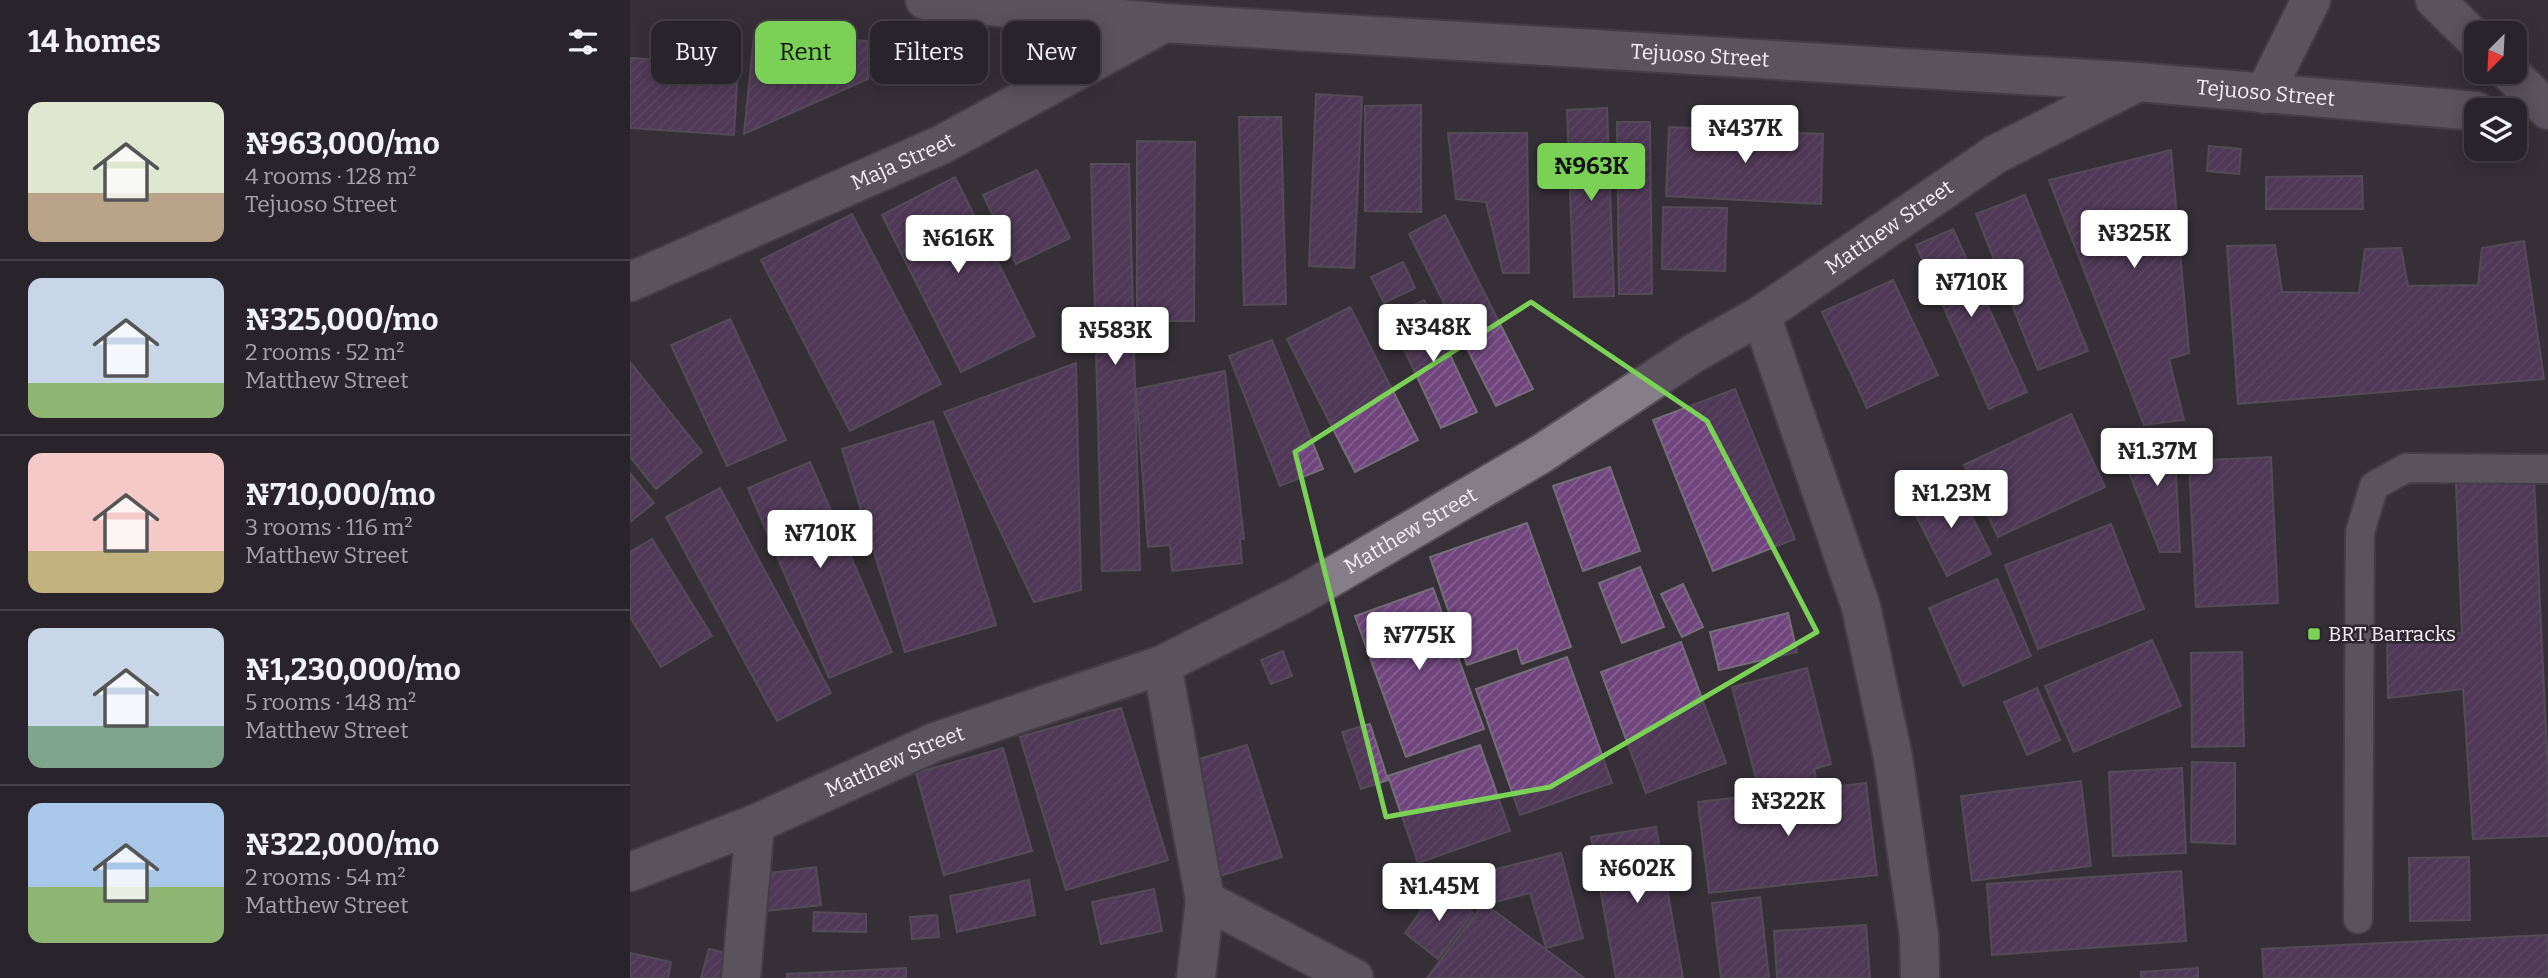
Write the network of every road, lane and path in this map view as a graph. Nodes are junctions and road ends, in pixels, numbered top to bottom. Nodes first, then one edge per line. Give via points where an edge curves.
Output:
1 (925, 0) edge
2 (2311, 0) edge
3 (2435, 0) edge
4 (1117, 9) edge
5 (1164, 23) junction
6 (2464, 28) edge
7 (2138, 82) junction
8 (2521, 84) edge
9 (2264, 94) junction
10 (2464, 110) edge
11 (2548, 110) edge
12 (2527, 116) edge
13 (2548, 117) edge
14 (630, 282) edge
15 (1761, 314) junction
16 (2548, 468) edge
17 (1162, 665) junction
18 (755, 824) junction
19 (630, 872) edge
20 (1205, 900) junction
21 (2358, 919) dead end
22 (741, 978) edge
23 (1196, 978) edge
24 (1354, 978) edge
25 (1920, 978) edge

1 - 4 street, Tejuoso Street
2 - 9 street
3 - 6 street
4 - 5 street, Tejuoso Street
5 - 7 street, Tejuoso Street
5 - 14 street, Maja Street via 941,145
7 - 9 street, Tejuoso Street
7 - 15 street, Matthew Street via 1996,154
8 - 11 street
9 - 10 street, Tejuoso Street
12 - 13 street
15 - 17 street, Matthew Street via 1541,454 1299,596
15 - 25 street via 1861,607 1893,757 1919,936
16 - 21 lane via 2406,468 2374,486 2360,532
17 - 18 street, Matthew Street via 935,742
17 - 20 street
18 - 19 street, Matthew Street
18 - 22 street
20 - 23 street
20 - 24 street

